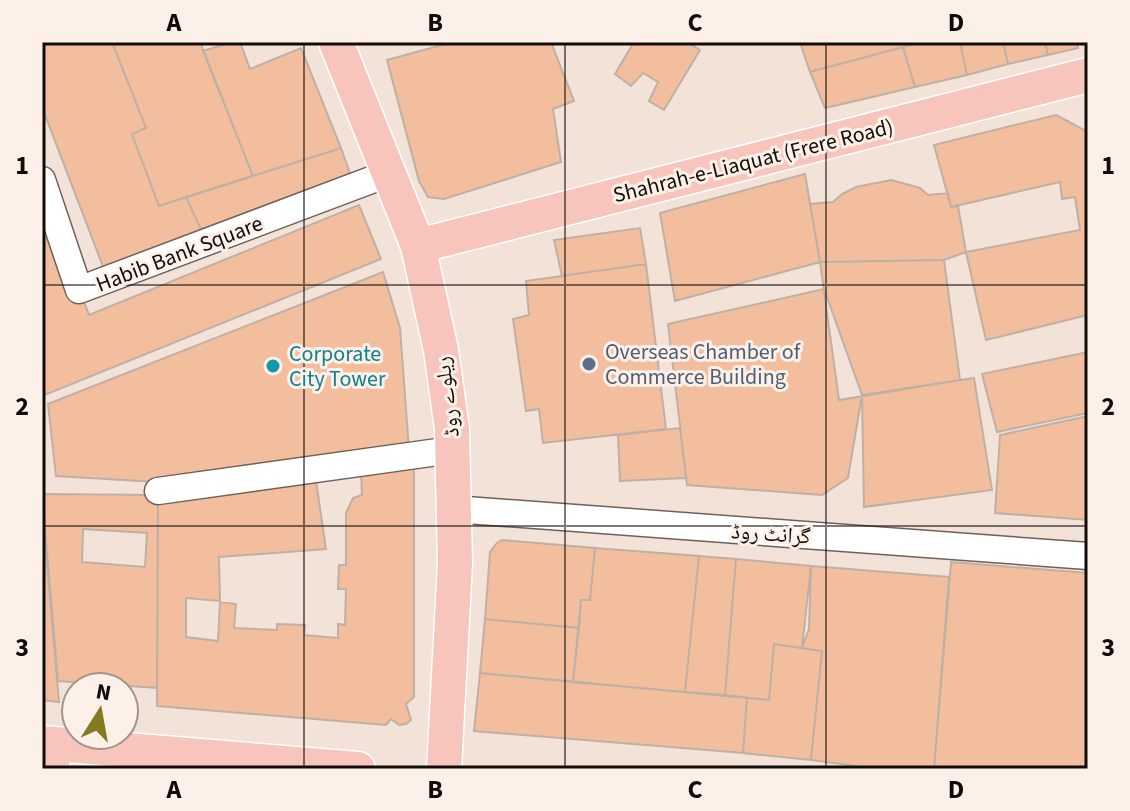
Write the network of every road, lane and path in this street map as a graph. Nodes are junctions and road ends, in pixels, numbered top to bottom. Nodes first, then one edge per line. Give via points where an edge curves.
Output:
1 (336, 42) edge
2 (1088, 75) edge
3 (387, 174) junction
4 (42, 180) edge
5 (418, 246) junction
6 (452, 450) junction
7 (158, 491) dead end
8 (453, 509) junction
9 (1088, 556) edge
10 (42, 743) edge
11 (42, 768) edge
12 (53, 769) edge
13 (358, 769) edge
14 (444, 769) edge

1 - 3 main road, ریلوے روڈ
2 - 5 main road, Shahrah-e-Liaquat (Frere Road)
3 - 4 street, Habib Bank Square via 79,290
3 - 5 main road, ریلوے روڈ
5 - 6 main road, ریلوے روڈ via 441,350
6 - 7 street
6 - 8 main road, ریلوے روڈ
8 - 9 street, گرانٹ روڈ
8 - 14 main road, ریلوے روڈ
10 - 13 main road
11 - 12 main road

